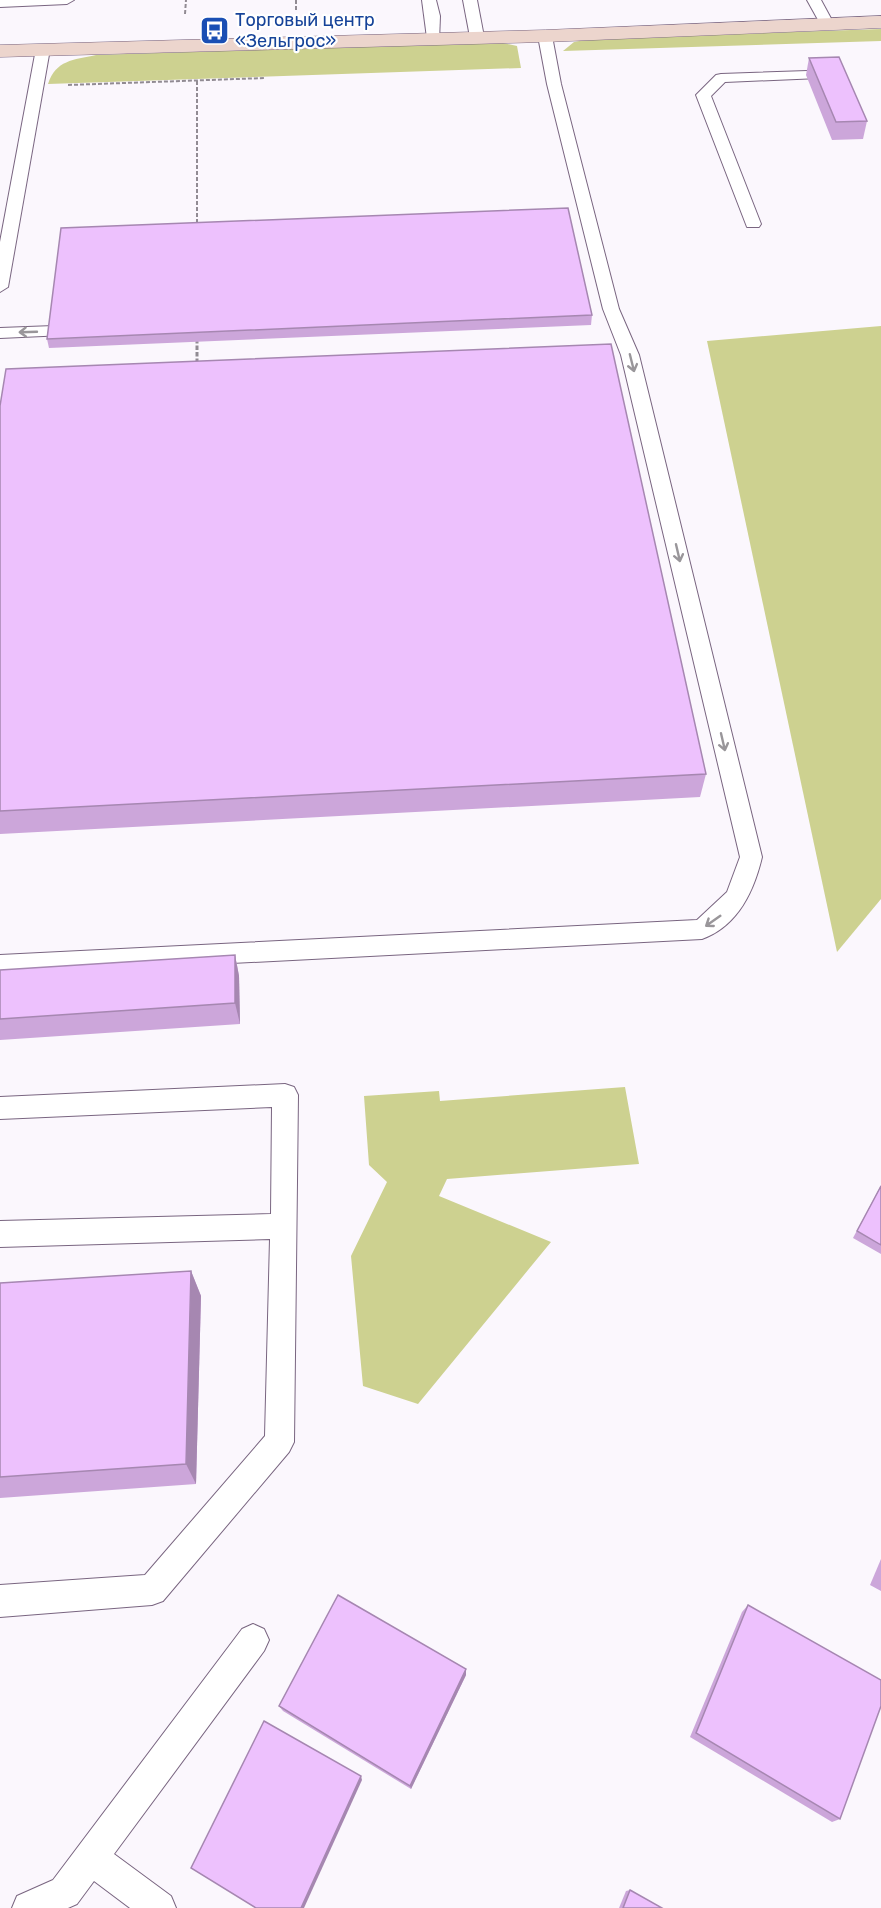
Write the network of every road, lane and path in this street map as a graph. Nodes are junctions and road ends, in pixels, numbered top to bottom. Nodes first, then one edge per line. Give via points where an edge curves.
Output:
1 (67, 0) edge
2 (186, 0) edge
3 (429, 0) edge
4 (470, 0) edge
5 (814, 0) edge
6 (0, 3) edge
7 (881, 22) edge
8 (185, 23) dead end
9 (826, 24) junction
10 (545, 36) junction
11 (477, 37) junction
12 (434, 38) junction
13 (43, 49) junction
14 (0, 51) edge
15 (843, 74) edge
16 (197, 81) dead end
17 (753, 224) dead end
18 (197, 232) edge
19 (0, 287) edge
20 (611, 309) junction
21 (588, 310) edge
22 (93, 329) edge
23 (0, 333) edge
24 (197, 335) edge
25 (197, 366) edge
26 (0, 965) edge
27 (0, 1108) edge
28 (284, 1226) junction
29 (0, 1234) edge
30 (0, 1601) edge
31 (253, 1640) dead end
32 (90, 1857) junction
33 (28, 1908) edge
34 (159, 1908) edge

1 - 6 lane
2 - 8 path
3 - 12 lane
4 - 11 lane
5 - 9 lane
7 - 9 street
9 - 10 street
10 - 11 street
10 - 20 lane
11 - 12 street
12 - 13 street
13 - 14 street
13 - 19 lane
15 - 17 lane via 721,78 703,95
16 - 18 path
20 - 21 lane
20 -> 26 lane via 630,355 751,857 744,885 727,912 702,929 692,930
22 -> 23 lane
24 - 25 path
27 - 28 lane via 285,1095
28 - 29 lane
28 - 30 lane via 279,1442 152,1590
31 - 32 lane
32 - 33 lane via 65,1892
32 - 34 lane

